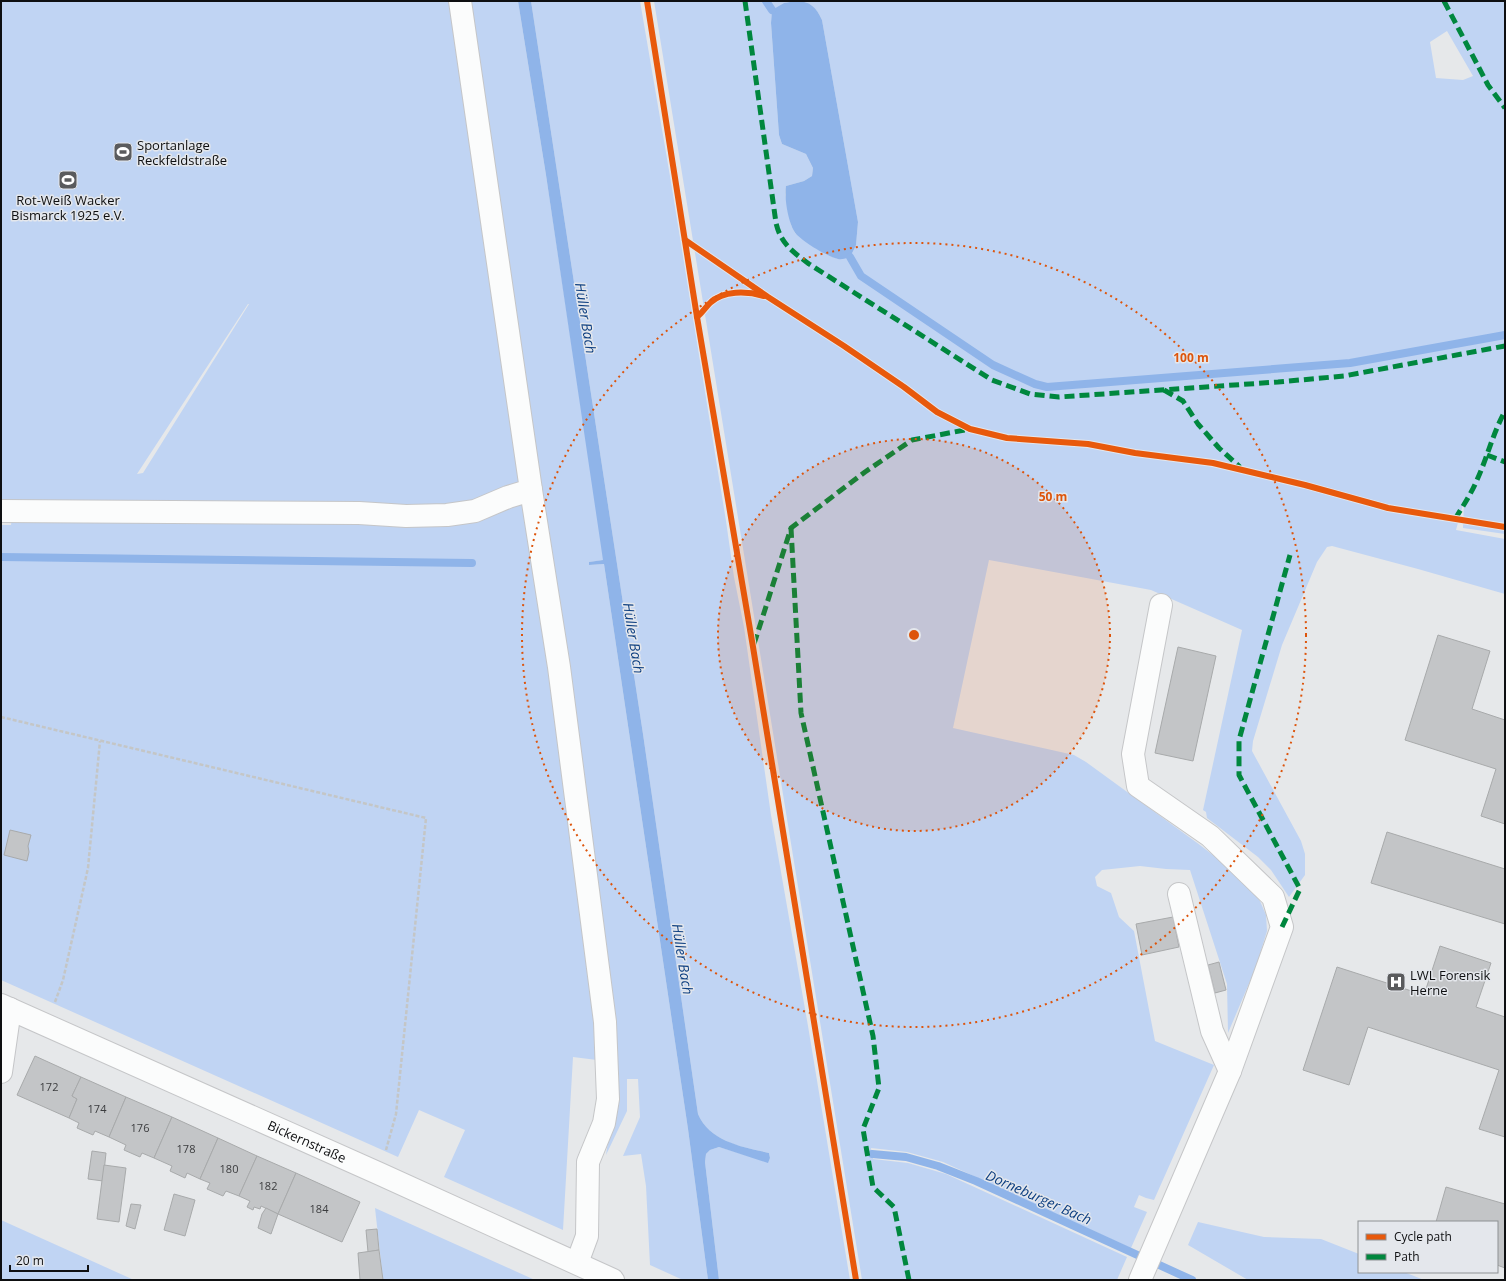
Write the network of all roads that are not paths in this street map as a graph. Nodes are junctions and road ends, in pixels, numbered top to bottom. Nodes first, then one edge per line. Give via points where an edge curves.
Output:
1 (460, 1) edge
2 (531, 490) junction
3 (1, 510) edge
4 (1161, 605) dead end
5 (1179, 894) dead end
6 (5, 1007) edge
7 (1230, 1071) junction
8 (1, 1072) edge
9 (576, 1263) junction
10 (613, 1280) edge
11 (1140, 1280) edge

1 - 2 street
2 - 3 street via 476,511 447,515
2 - 9 street via 559,667 605,1022 608,1099 604,1123 588,1162 587,1236
4 - 7 street via 1133,754 1138,786 1210,836 1273,897 1282,927
5 - 7 street via 1212,1031
6 - 8 street
6 - 9 street, Bickernstraße
7 - 11 street
9 - 10 street, Bickernstraße

